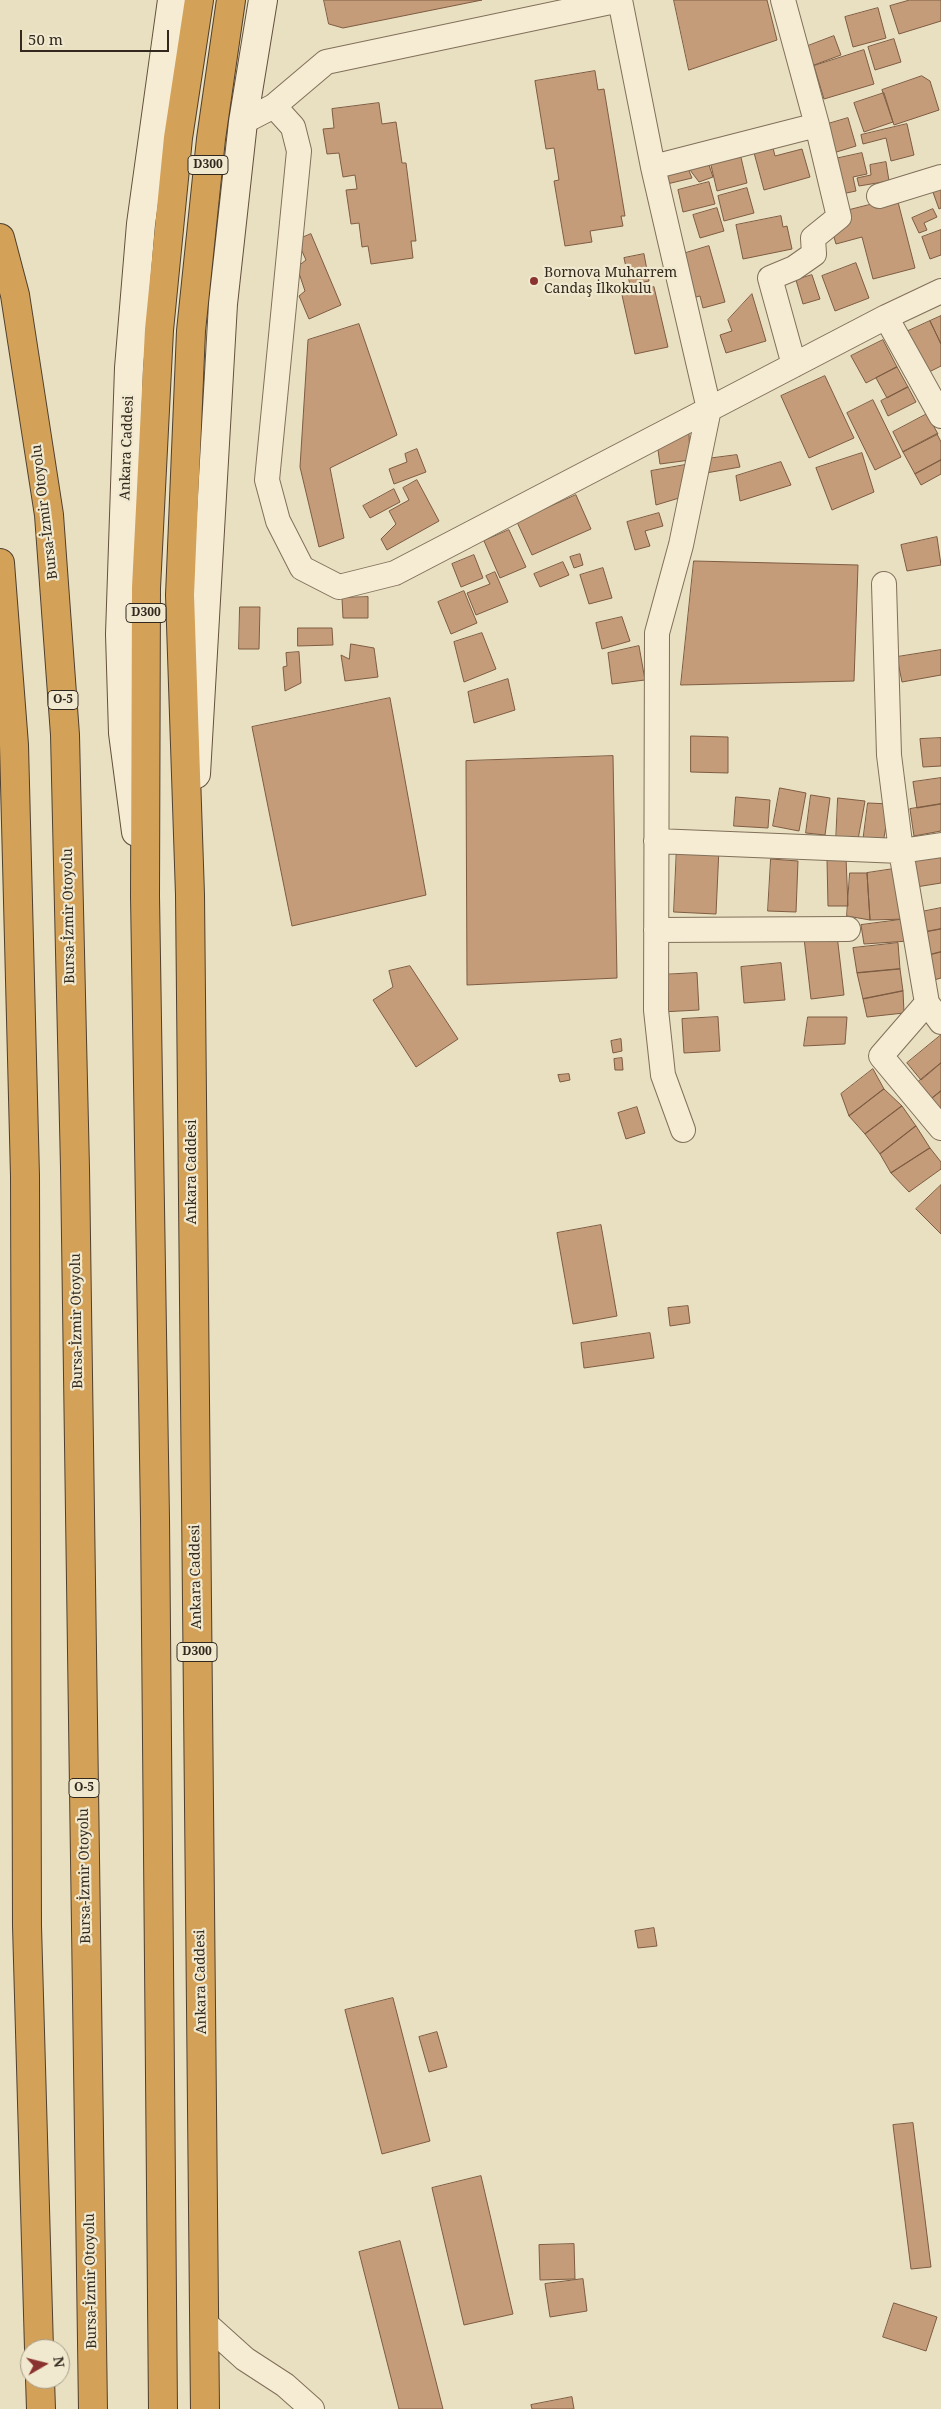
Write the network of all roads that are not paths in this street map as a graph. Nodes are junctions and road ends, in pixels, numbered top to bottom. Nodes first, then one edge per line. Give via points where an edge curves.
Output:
1 (172, 0) edge
2 (199, 0) edge
3 (232, 0) edge
4 (263, 0) edge
5 (620, 0) edge
6 (783, 0) edge
7 (274, 106) junction
8 (243, 122) junction
9 (817, 125) junction
10 (654, 167) junction
11 (941, 176) edge
12 (879, 196) dead end
13 (0, 238) edge
14 (941, 291) edge
15 (886, 317) junction
16 (794, 365) junction
17 (709, 409) junction
18 (941, 416) edge
19 (0, 563) edge
20 (884, 584) dead end
21 (656, 841) junction
22 (941, 845) edge
23 (901, 851) junction
24 (190, 895) junction
25 (145, 896) junction
26 (848, 929) dead end
27 (656, 930) junction
28 (927, 1003) junction
29 (941, 1022) edge
30 (941, 1128) edge
31 (683, 1130) dead end
32 (205, 2323) junction
33 (40, 2339) edge
34 (40, 2389) edge
35 (41, 2409) edge
36 (93, 2409) edge
37 (162, 2409) edge
38 (205, 2409) edge
39 (312, 2409) edge

1 - 25 main road, Ankara Caddesi via 140,244 129,368 120,624 123,733
2 - 25 highway, Ankara Caddesi / D300 via 178,138 159,330 146,588
3 - 24 highway, Ankara Caddesi / D300 via 211,139 191,331 180,595
4 - 8 main road, Ankara Caddesi
5 - 7 street via 326,62
5 - 10 street
6 - 9 street
7 - 8 street
7 - 17 street via 294,127 300,150 267,480 278,521 302,568 339,587 395,573
8 - 24 main road, Ankara Caddesi via 223,304
9 - 10 street
9 - 16 street via 838,217 814,238 814,254 794,268 770,278
10 - 17 street
11 - 12 street
13 - 36 highway, Bursa-İzmir Otoyolu / O-5 via 15,295 49,515 65,735 75,1168
14 - 15 street
15 - 16 street
15 - 18 street
16 - 17 street
17 - 21 street via 681,546 657,633
19 - 33 highway via 14,745 25,1176 27,1916
20 - 23 street via 889,755
21 - 23 street
21 - 27 street
22 - 23 street
23 - 28 street
24 - 32 highway, Ankara Caddesi / D300
25 - 37 highway, Ankara Caddesi / D300 via 155,1528
26 - 27 street
27 - 31 street via 656,1010 663,1075
28 - 29 street
28 - 30 street via 881,1056
32 - 38 highway, Ankara Caddesi / D300
32 - 39 street via 245,2359 285,2385
34 - 35 highway

